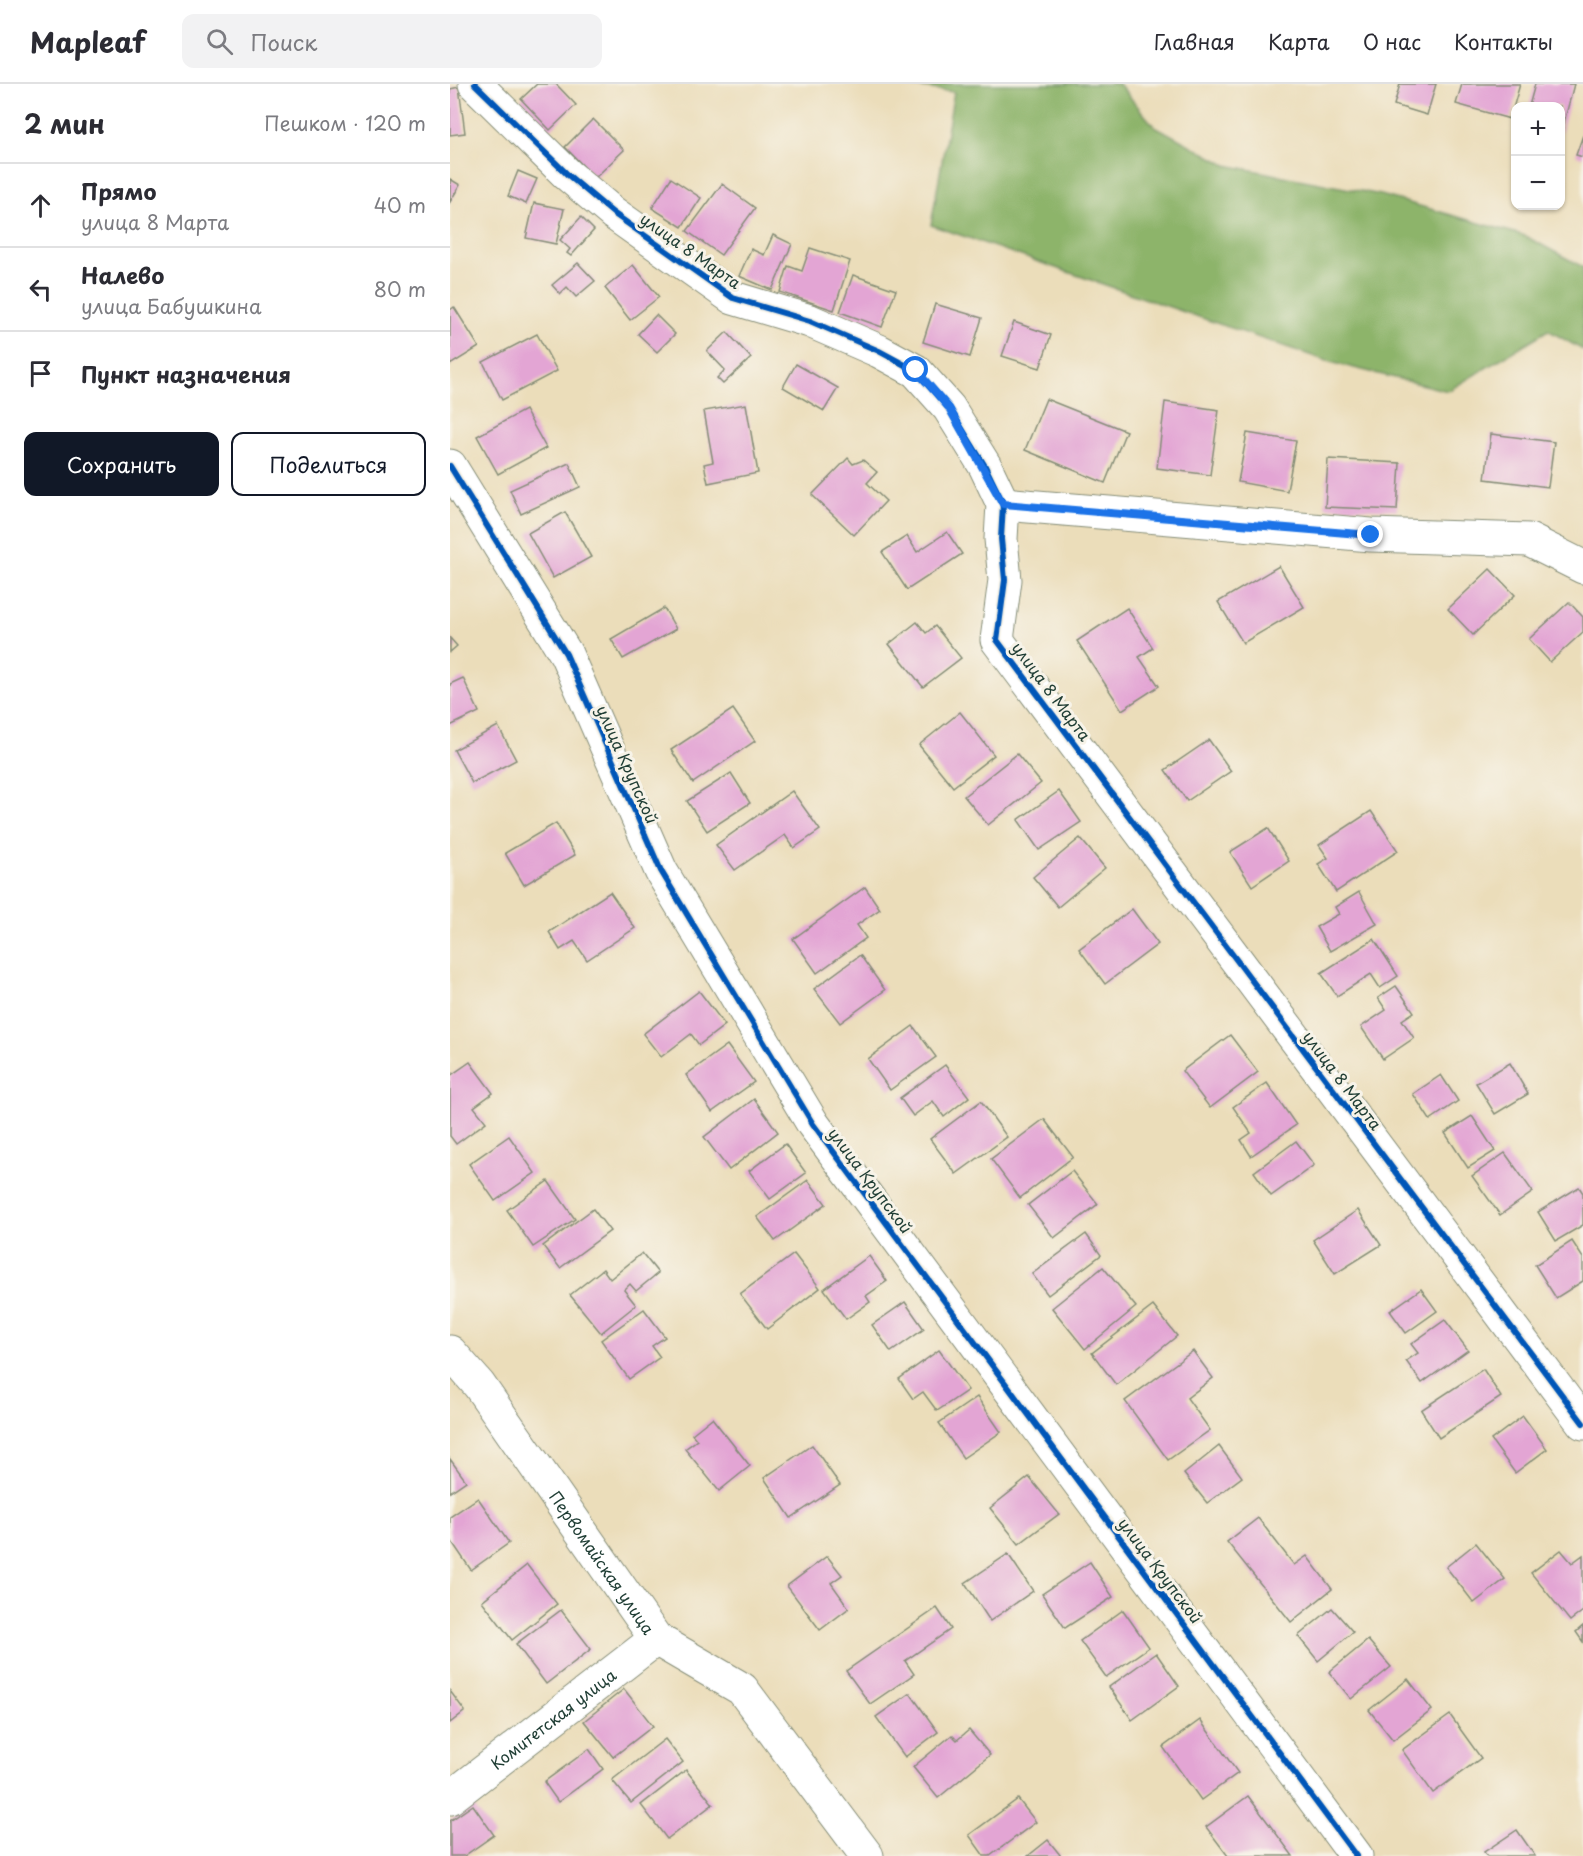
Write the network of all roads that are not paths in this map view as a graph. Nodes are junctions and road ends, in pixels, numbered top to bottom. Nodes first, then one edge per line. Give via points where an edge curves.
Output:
1 (475, 84) edge
2 (450, 466) edge
3 (1003, 504) junction
4 (1583, 567) edge
5 (450, 1353) edge
6 (1583, 1423) edge
7 (656, 1639) junction
8 (450, 1797) edge
9 (867, 1856) edge
10 (1356, 1856) edge

1 - 3 street, улица 8 Марта via 613,213 733,298 810,321 916,370 949,408
2 - 10 street, улица Крупской via 566,654 661,871 813,1124
3 - 4 street via 1371,535 1529,540
3 - 6 street, улица 8 Марта via 1000,539 1005,580 997,640
5 - 7 street, Первомайская улица via 479,1385
7 - 8 street, Комитетская улица
7 - 9 street, Первомайская улица via 742,1689

